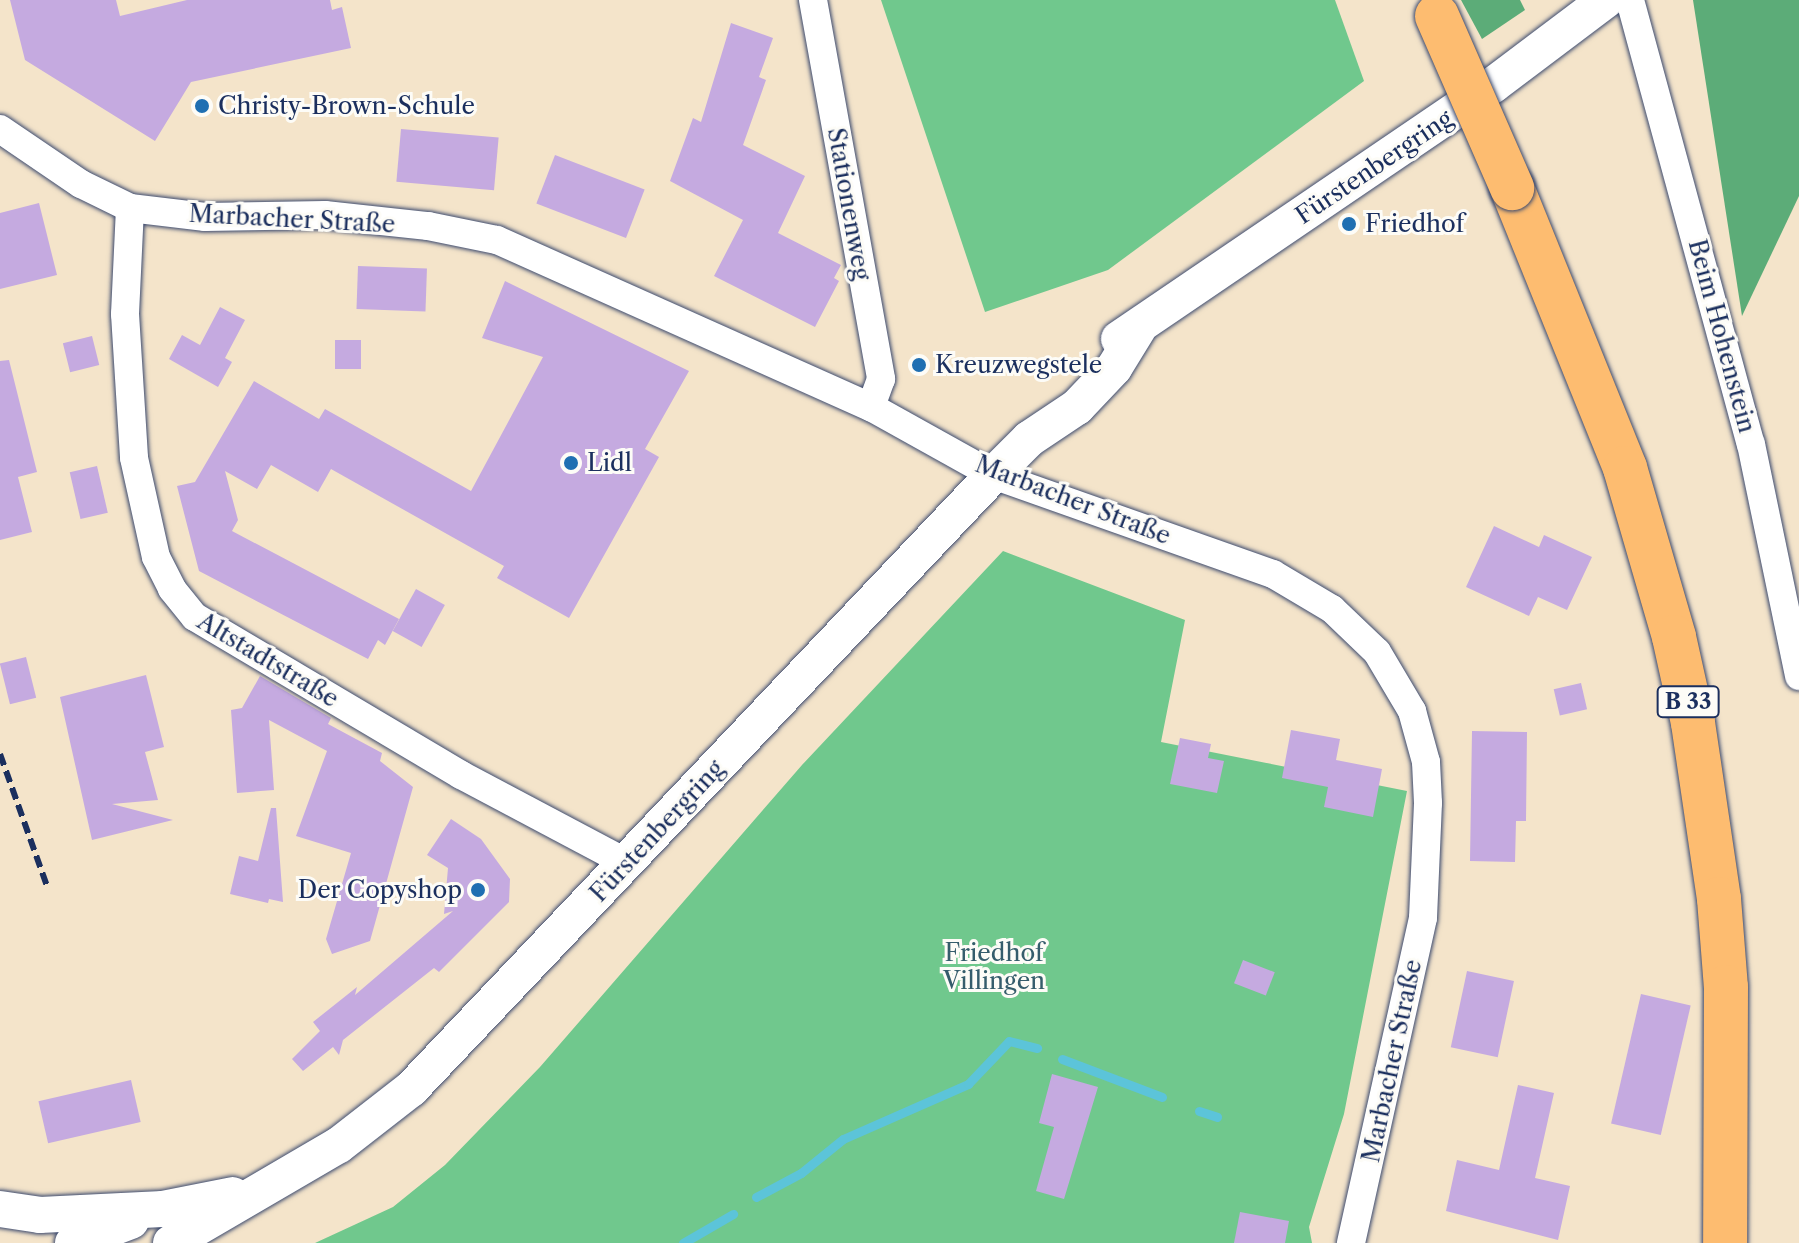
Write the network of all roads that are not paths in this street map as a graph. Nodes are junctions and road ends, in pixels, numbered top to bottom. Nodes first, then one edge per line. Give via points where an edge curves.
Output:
1 (813, 0) edge
2 (1606, 0) edge
3 (1630, 0) edge
4 (1433, 8) edge
5 (0, 129) edge
6 (130, 208) junction
7 (871, 407) junction
8 (993, 475) junction
9 (1799, 676) edge
10 (627, 863) junction
11 (258, 1190) junction
12 (0, 1209) edge
13 (163, 1209) junction
14 (73, 1243) edge
15 (171, 1243) edge
16 (1351, 1243) edge
17 (1725, 1243) edge

1 - 7 street, Stationenweg via 881,379
2 - 8 street, Fürstenbergring via 1493,85 1138,329 1114,368 1077,407 1029,439
3 - 9 street, Beim Hohenstein via 1751,444
4 - 17 main road, B 33, bridge via 1625,468 1674,637 1718,884 1726,987
5 - 6 street, Marbacher Straße via 81,184
6 - 7 street, Marbacher Straße via 205,217 325,215 497,240
6 - 10 street, Altstadtstraße via 125,314 134,458 156,557 172,589 195,617 461,775
7 - 8 street, Marbacher Straße
8 - 10 street, Fürstenbergring
8 - 16 street, Marbacher Straße via 1273,574 1332,609 1377,652 1412,711 1426,762 1423,918
10 - 11 street, Fürstenbergring via 411,1089 339,1145
11 - 13 street
11 - 15 street, Fürstenbergring
12 - 13 street via 40,1215
13 - 14 street

